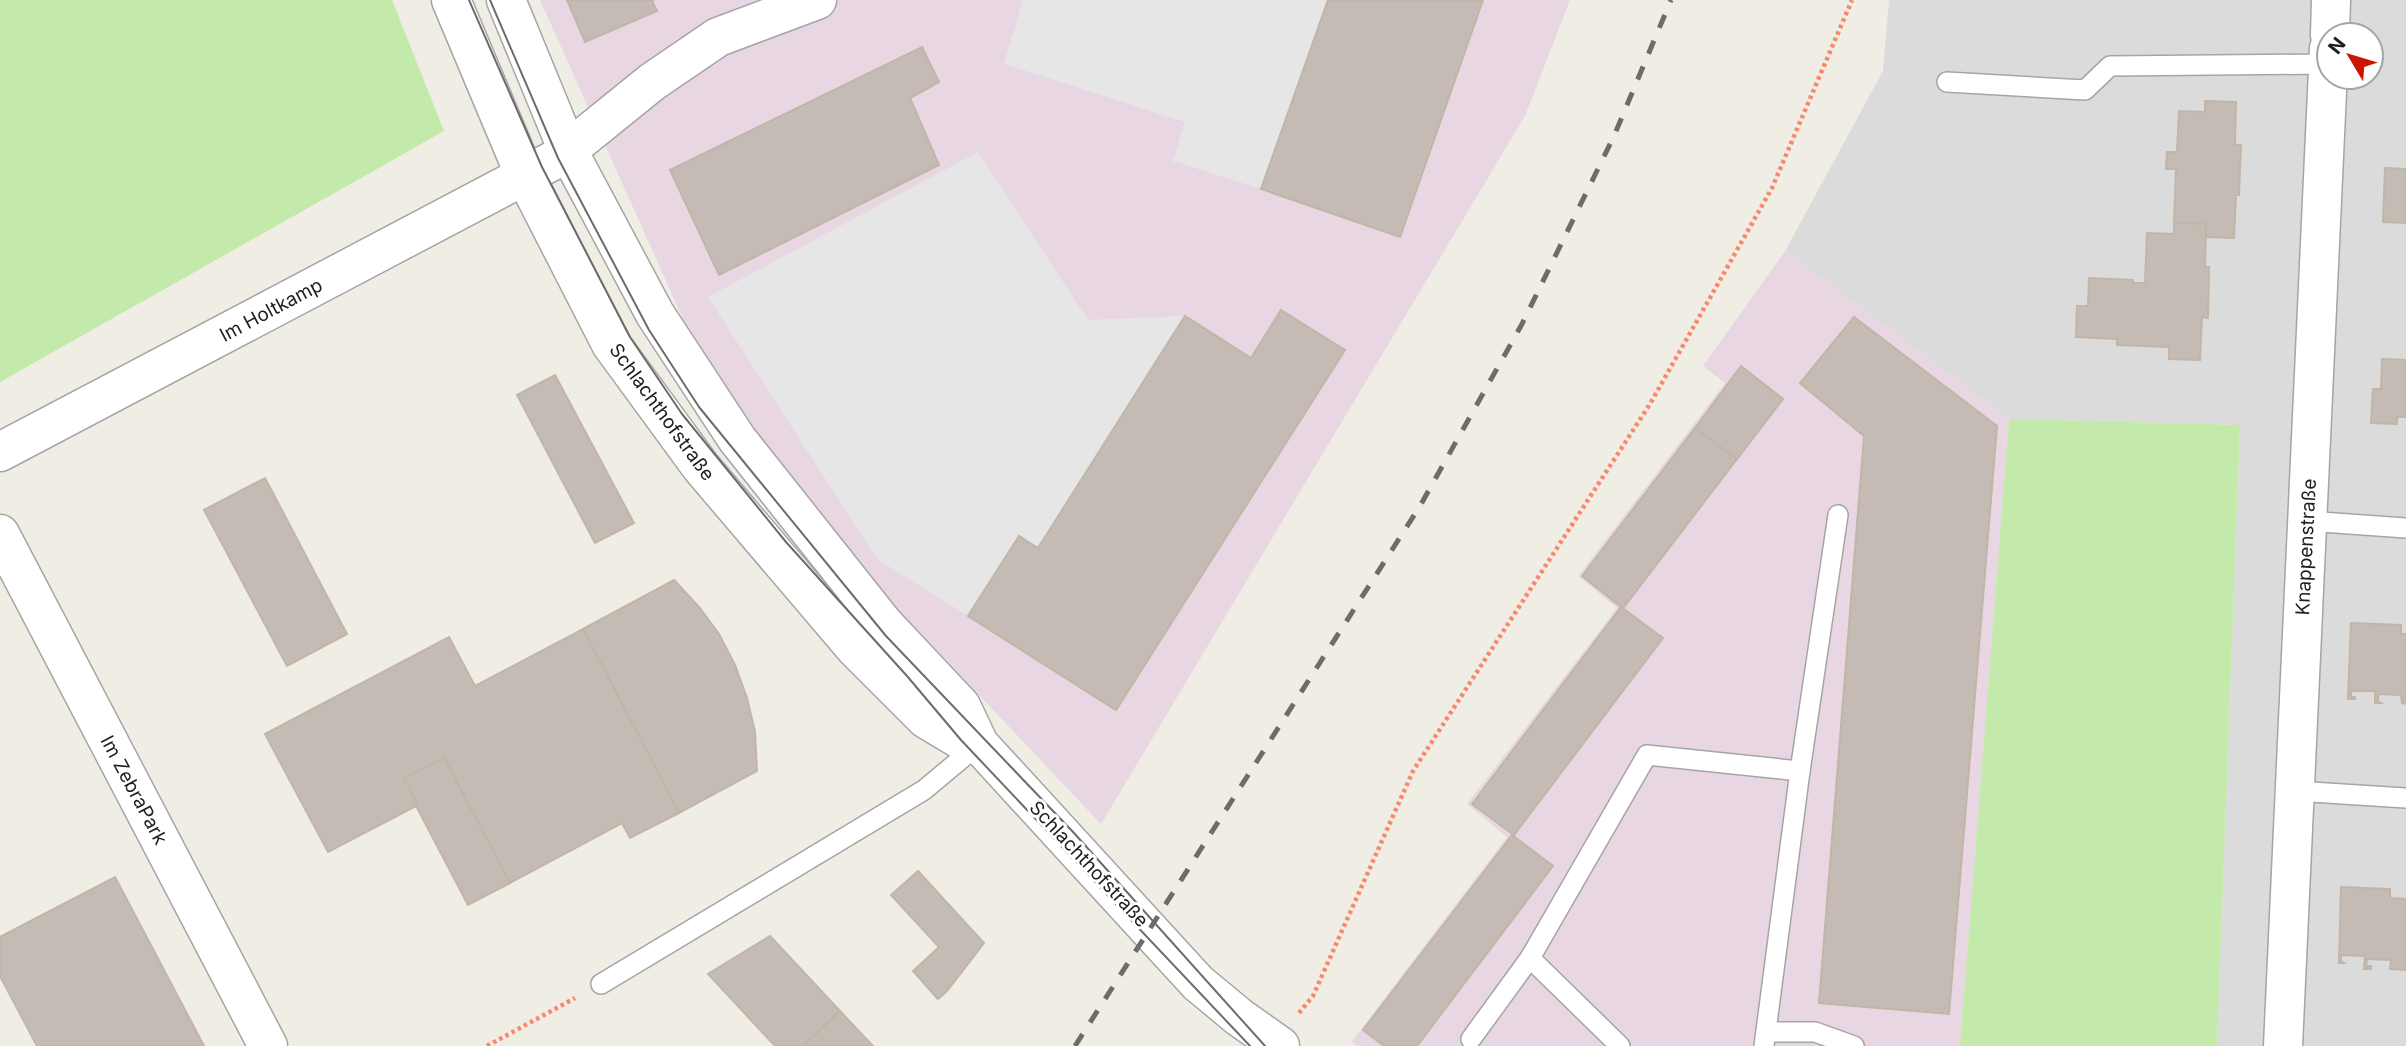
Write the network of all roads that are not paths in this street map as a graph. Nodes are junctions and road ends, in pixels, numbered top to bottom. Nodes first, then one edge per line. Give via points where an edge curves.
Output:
1 (451, 0) edge
2 (506, 0) edge
3 (817, 0) edge
4 (2331, 0) edge
5 (2330, 21) edge
6 (2315, 64) edge
7 (1948, 82) dead end
8 (2327, 91) edge
9 (545, 165) junction
10 (0, 452) edge
11 (1838, 515) dead end
12 (2307, 521) junction
13 (2406, 528) edge
14 (0, 534) edge
15 (979, 744) junction
16 (1800, 771) junction
17 (2295, 791) junction
18 (2406, 798) edge
19 (1530, 958) junction
20 (601, 984) road end
21 (1471, 1039) dead end
22 (1765, 1039) edge
23 (1266, 1045) edge
24 (268, 1046) edge
25 (1620, 1046) edge
26 (1854, 1046) edge
27 (2283, 1046) edge

1 - 9 street, Schlachthofstraße
2 - 9 street, Schlachthofstraße
3 - 9 street via 718,37
4 - 5 street
6 - 7 lane via 2110,66 2085,90
8 - 12 street, Knappenstraße
9 - 10 street, Im Holtkamp
9 - 15 street, Schlachthofstraße via 655,314 737,439 883,623 961,706
9 - 15 street, Schlachthofstraße via 611,344 701,467 855,648 926,719 961,740
11 - 16 lane
12 - 13 lane
12 - 17 street, Knappenstraße
14 - 24 street, Im ZebraPark
15 - 20 lane via 924,790
15 - 23 street, Schlachthofstraße via 1198,983
16 - 19 lane via 1647,755
16 - 22 lane
17 - 18 lane
17 - 27 street, Knappenstraße
19 - 21 lane
19 - 25 lane
22 - 26 lane via 1815,1031

